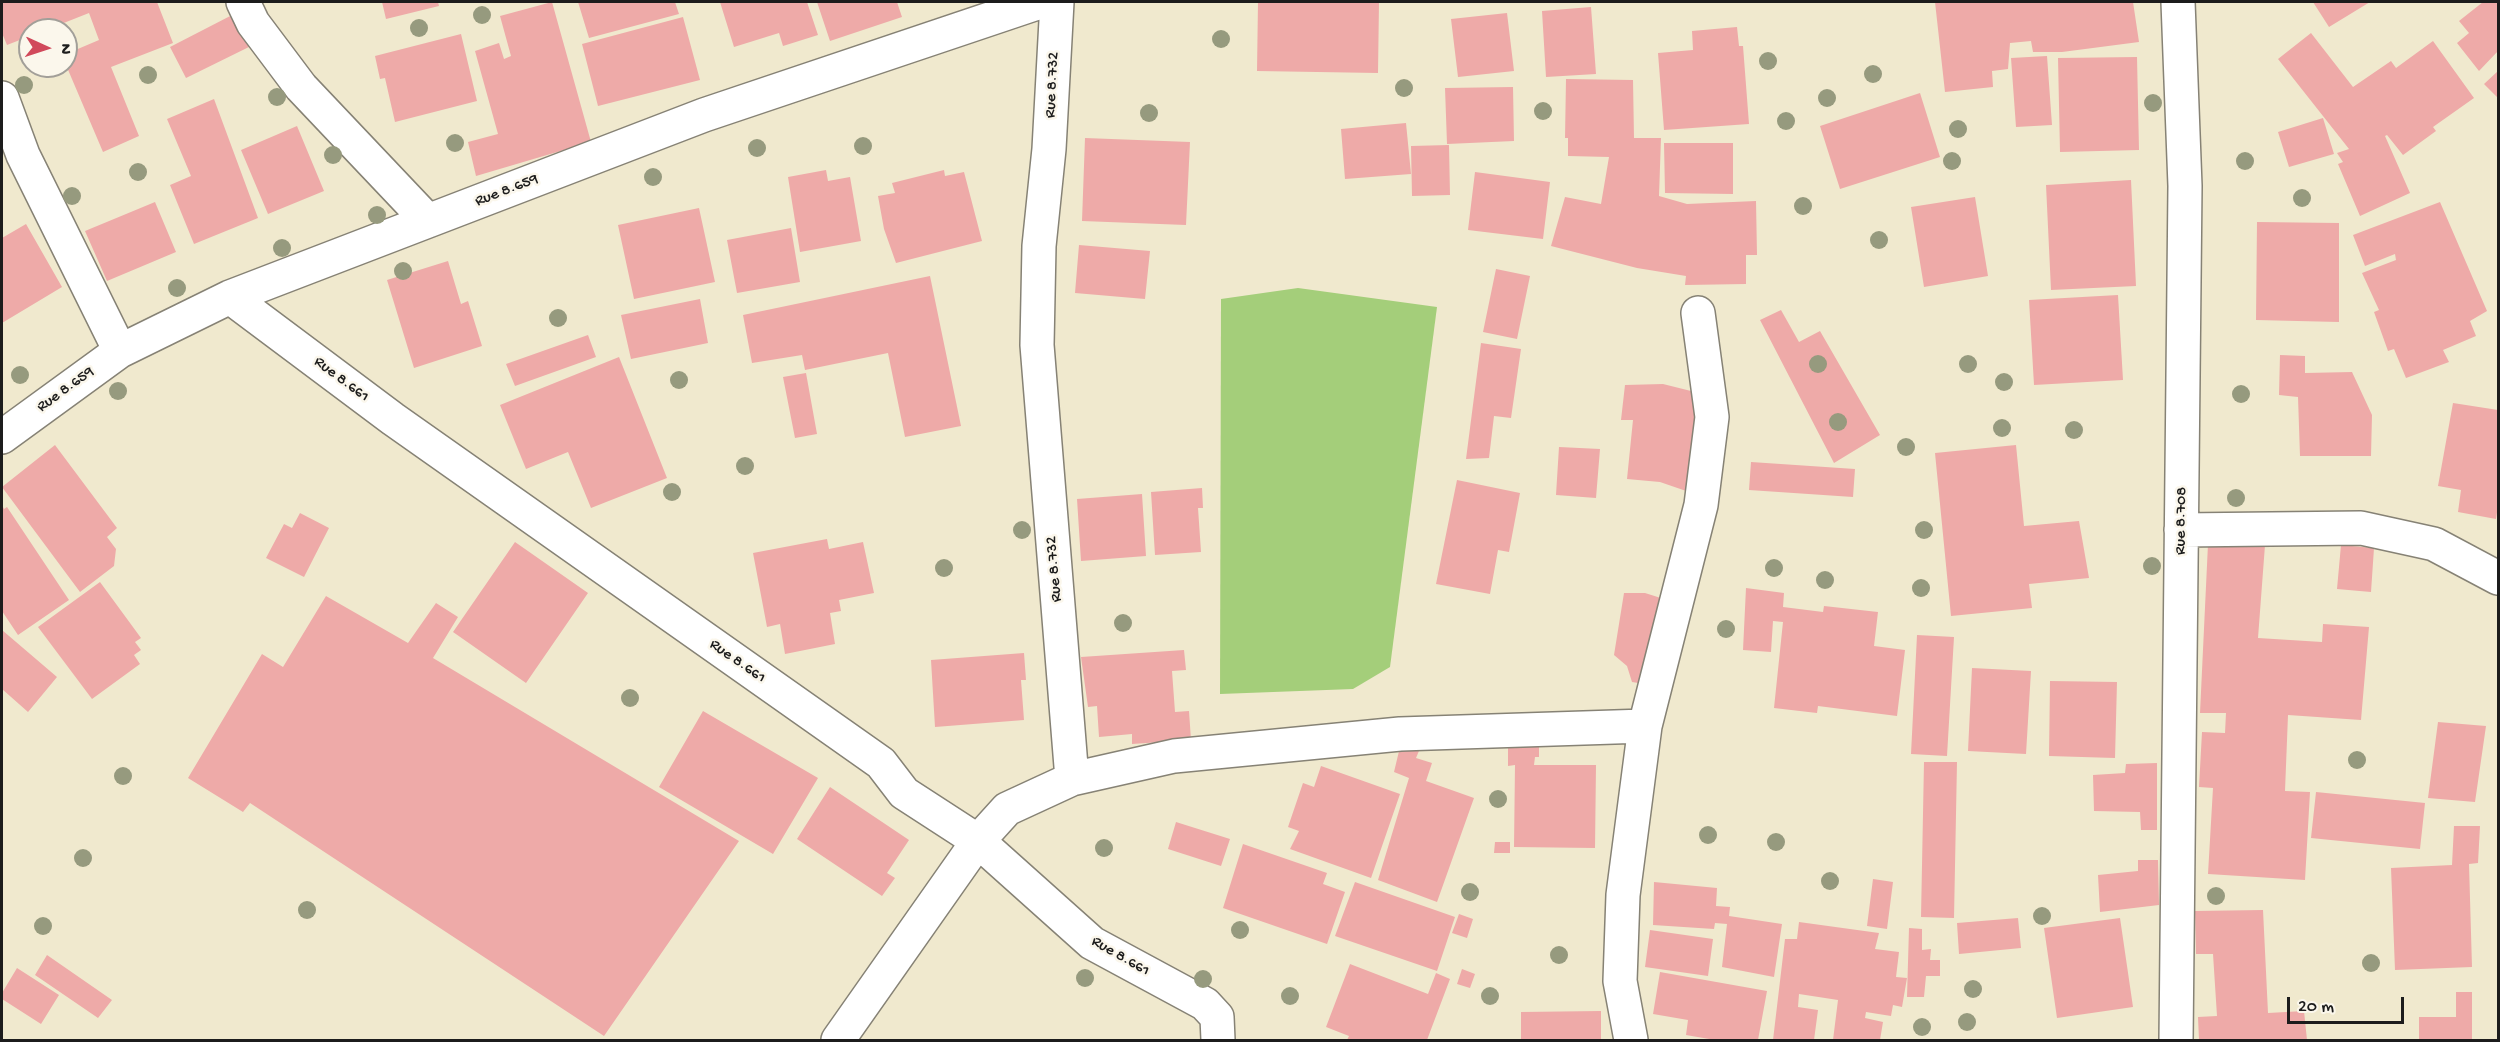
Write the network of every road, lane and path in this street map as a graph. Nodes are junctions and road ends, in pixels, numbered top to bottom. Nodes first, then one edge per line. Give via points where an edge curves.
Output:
1 (243, 2) edge
2 (1040, 2) edge
3 (2178, 2) edge
4 (2, 98) edge
5 (428, 221) junction
6 (230, 297) junction
7 (1698, 313) dead end
8 (120, 351) junction
9 (2, 437) edge
10 (2181, 530) junction
11 (2499, 578) edge
12 (1645, 726) junction
13 (1072, 779) junction
14 (978, 841) junction
15 (838, 1041) edge
16 (1218, 1041) edge
17 (1631, 1041) edge
18 (2176, 1041) edge

1 - 5 street via 253,23 301,87
2 - 5 street, Rue 8.659 via 704,115
2 - 13 street, Rue 8.732 via 1049,149 1039,246 1037,345
3 - 10 street, Rue 8.708 via 2185,186
4 - 8 street via 23,155
5 - 6 street, Rue 8.659
6 - 8 street, Rue 8.659
6 - 14 street, Rue 8.661 via 393,419 881,763 904,793
7 - 12 street via 1712,417 1701,505
8 - 9 street, Rue 8.659
10 - 11 street via 2361,528 2434,544
10 - 18 street, Rue 8.708
12 - 13 street via 1400,734 1174,756
12 - 17 street via 1623,895 1620,981
13 - 14 street via 1007,809
14 - 15 street
14 - 16 street, Rue 8.661 via 1092,943 1205,1004 1217,1017

